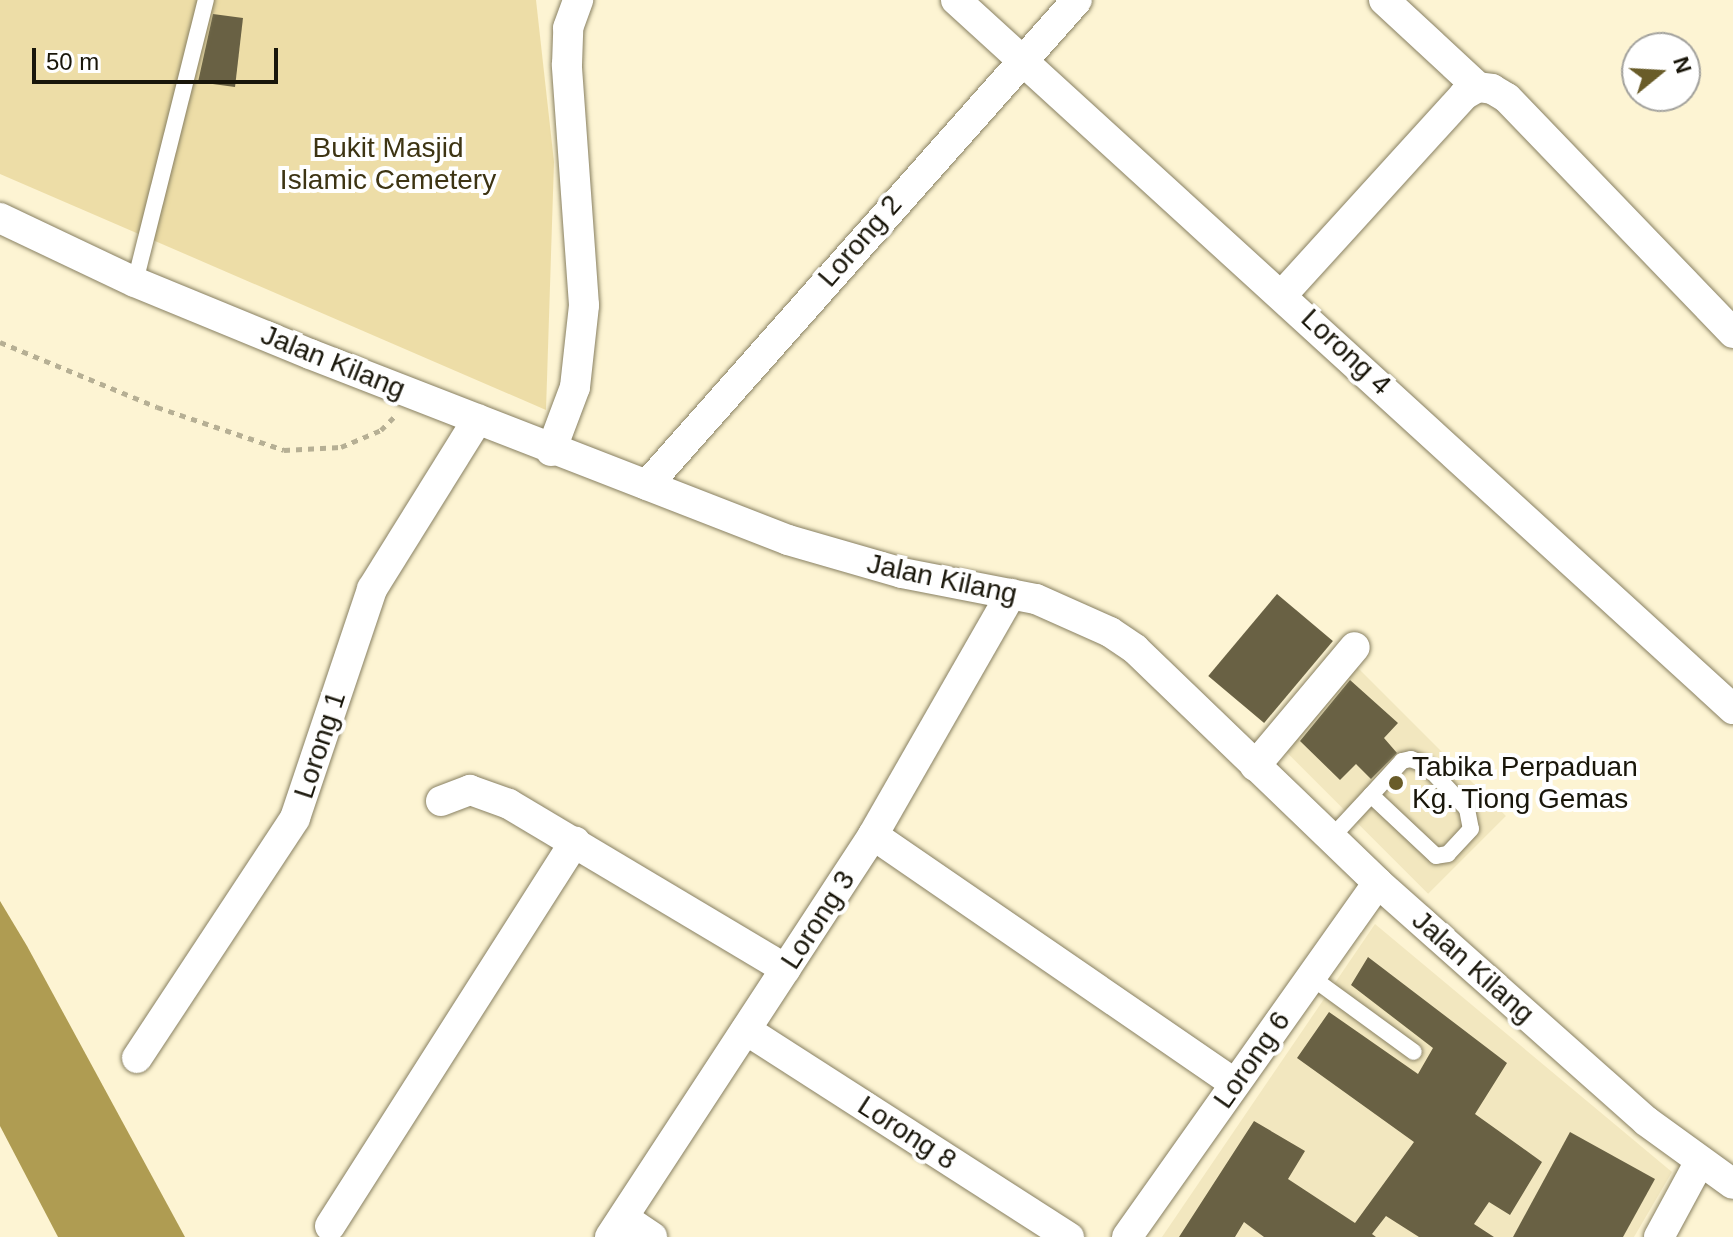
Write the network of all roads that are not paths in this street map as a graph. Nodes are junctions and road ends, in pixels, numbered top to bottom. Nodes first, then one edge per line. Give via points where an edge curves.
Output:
1 (206, 0) edge
2 (578, 0) edge
3 (956, 0) edge
4 (1077, 0) edge
5 (1384, 0) edge
6 (1022, 57) junction
7 (1478, 87) junction
8 (0, 218) edge
9 (135, 282) junction
10 (1283, 294) junction
11 (1733, 333) edge
12 (478, 419) junction
13 (551, 451) junction
14 (647, 485) junction
15 (1011, 594) junction
16 (1355, 647) dead end
17 (1733, 709) edge
18 (1255, 766) junction
19 (1371, 795) junction
20 (441, 801) dead end
21 (873, 835) junction
22 (1331, 838) junction
23 (575, 842) junction
24 (1378, 883) junction
25 (786, 969) junction
26 (1311, 977) junction
27 (746, 1030) junction
28 (1414, 1052) dead end
29 (137, 1058) dead end
30 (1235, 1084) junction
31 (1721, 1170) edge
32 (330, 1226) dead end
33 (617, 1227) edge
34 (652, 1237) edge
35 (1069, 1237) edge
36 (1127, 1237) edge
37 (1659, 1237) edge

1 - 9 lane
2 - 13 street via 568,28 567,65 584,305 575,387
3 - 6 street, Lorong 4
4 - 6 street, Lorong 2
5 - 7 street
6 - 10 street, Lorong 4
6 - 14 street, Lorong 2
7 - 10 street via 1464,95
7 - 11 street via 1507,98
8 - 9 street, Jalan Kilang
9 - 12 street, Jalan Kilang
10 - 17 street, Lorong 4
12 - 13 street, Jalan Kilang
12 - 29 street, Lorong 1 via 372,589 295,818
13 - 14 street, Jalan Kilang
14 - 15 street, Jalan Kilang via 831,555
15 - 18 street, Jalan Kilang via 1056,605 1135,649
15 - 21 street, Lorong 3
16 - 18 street
18 - 22 street, Jalan Kilang
19 - 19 lane via 1402,761 1419,760 1467,809 1471,829 1448,854 1436,856
19 - 22 lane
20 - 23 street via 470,790 483,793
21 - 25 street, Lorong 3
21 - 30 street
22 - 24 street, Jalan Kilang
23 - 25 street
23 - 32 street
24 - 26 street, Lorong 6
24 - 31 street, Jalan Kilang
25 - 27 street, Lorong 3
26 - 28 lane
26 - 30 street, Lorong 6
27 - 33 street, Lorong 3
27 - 35 street, Lorong 8
30 - 36 street, Lorong 6
31 - 37 street
33 - 34 street

